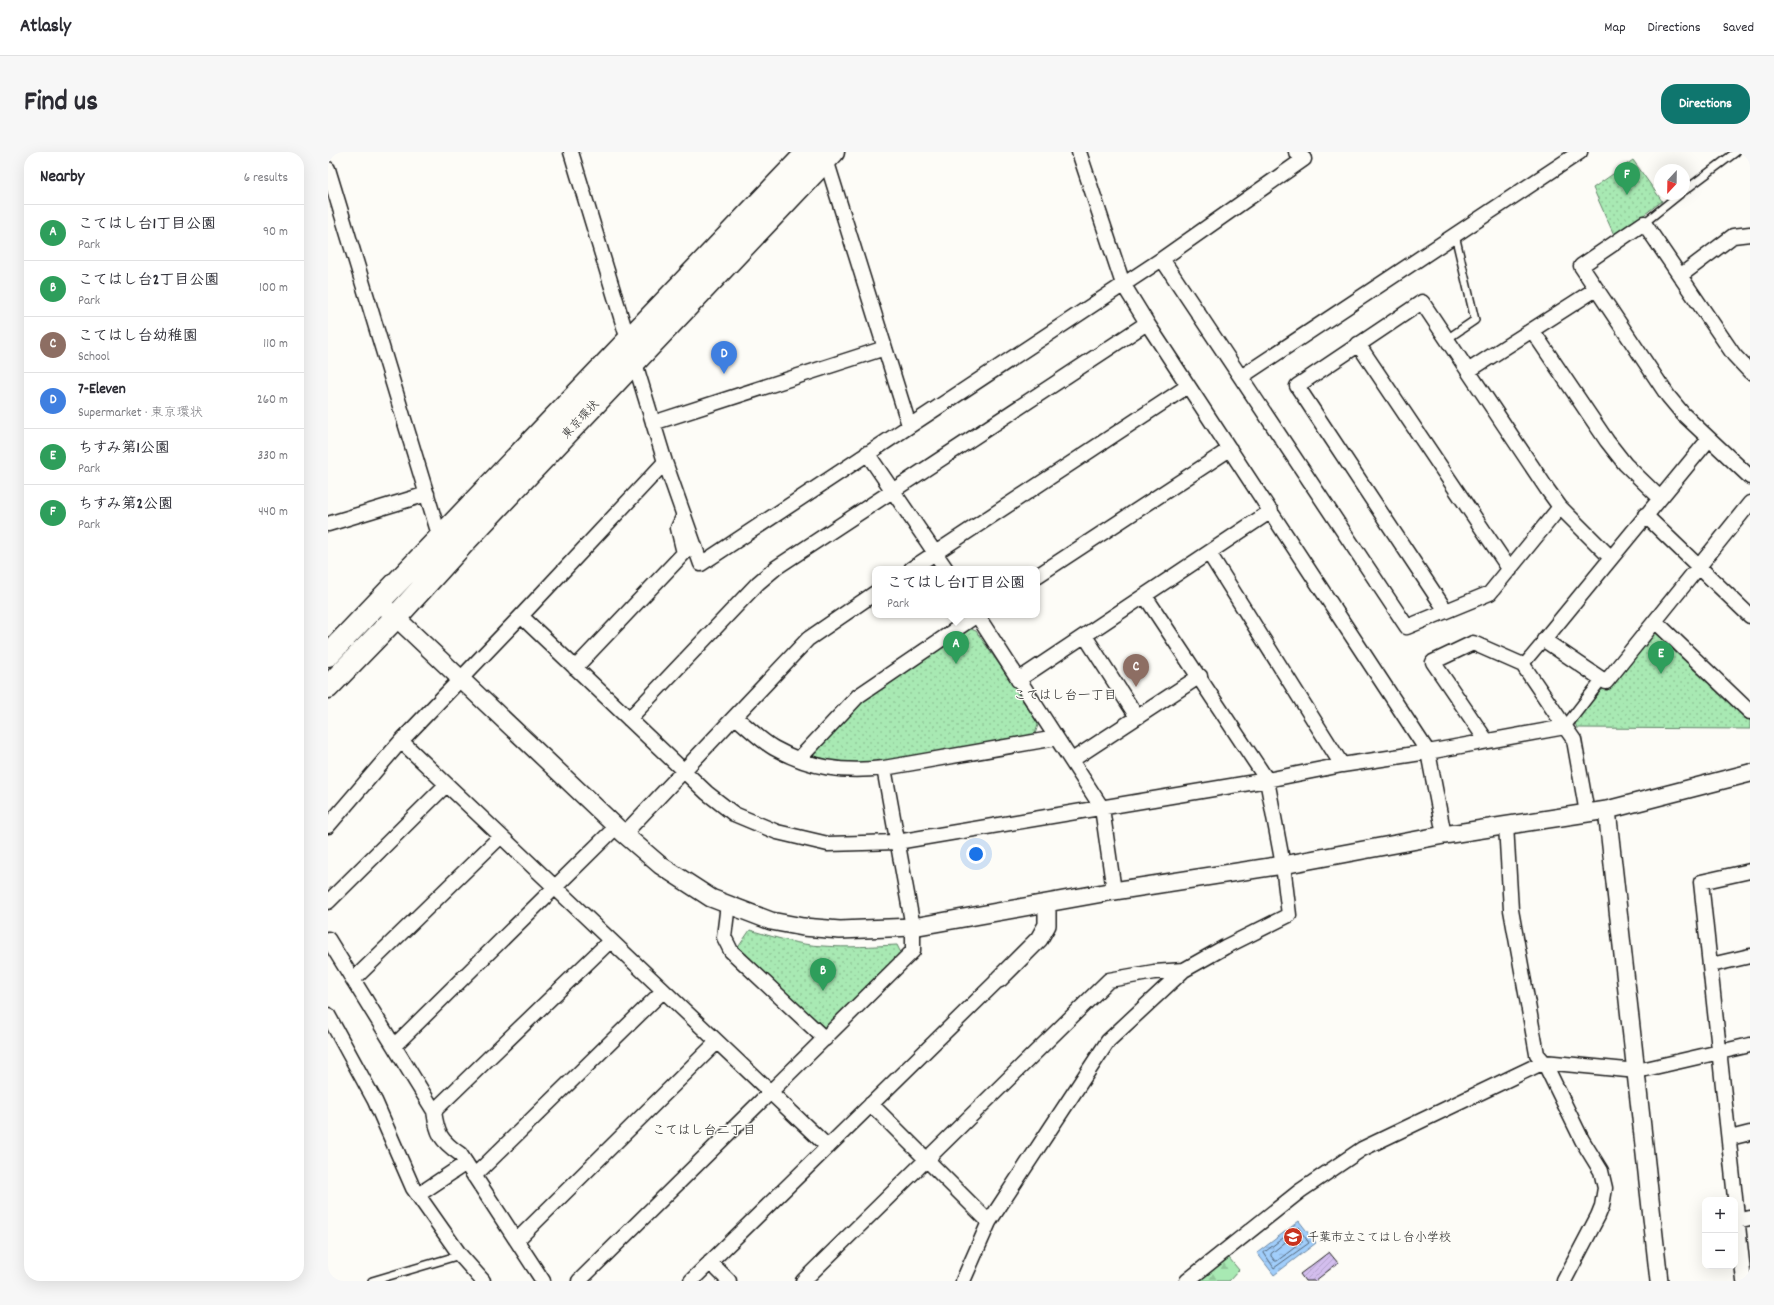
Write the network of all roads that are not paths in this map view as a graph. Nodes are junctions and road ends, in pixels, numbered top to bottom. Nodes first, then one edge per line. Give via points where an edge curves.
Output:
1 (571, 152) edge
2 (1079, 152) edge
3 (1296, 152) edge
4 (1580, 152) edge
5 (1736, 152) edge
6 (823, 154) edge
7 (328, 169) edge
8 (1690, 186) edge
9 (1673, 200) edge
10 (1644, 223) junction
11 (1750, 234) edge
12 (1455, 235) junction
13 (1162, 259) junction
14 (1680, 276) junction
15 (1123, 284) junction
16 (1596, 289) junction
17 (1147, 323) junction
18 (1532, 330) junction
19 (1447, 339) junction
20 (1358, 344) junction
21 (885, 348) junction
22 (631, 352) junction
23 (1468, 371) junction
24 (1750, 372) edge
25 (1241, 378) junction
26 (1188, 386) junction
27 (653, 423) junction
28 (909, 426) junction
29 (1709, 439) junction
30 (1230, 449) junction
31 (867, 453) junction
32 (665, 462) junction
33 (1750, 477) edge
34 (893, 492) junction
35 (427, 494) junction
36 (1660, 498) junction
37 (1750, 503) edge
38 (1560, 507) junction
39 (1271, 511) junction
40 (684, 515) junction
41 (1646, 515) junction
42 (328, 524) edge
43 (440, 538) junction
44 (935, 553) junction
45 (1209, 553) junction
46 (1611, 558) junction
47 (916, 566) edge
48 (944, 566) edge
49 (1699, 567) junction
50 (1510, 570) junction
51 (1040, 574) edge
52 (872, 595) edge
53 (1145, 596) junction
54 (379, 602) junction
55 (1748, 609) edge
56 (1446, 611) junction
57 (521, 616) junction
58 (396, 617) junction
59 (973, 618) edge
60 (979, 618) edge
61 (1655, 621) junction
62 (1085, 636) junction
63 (1544, 640) junction
64 (328, 655) edge
65 (1523, 665) junction
66 (575, 668) junction
67 (1200, 676) junction
68 (461, 679) junction
69 (1602, 679) junction
70 (1018, 680) junction
71 (328, 687) edge
72 (1750, 712) edge
73 (735, 717) junction
74 (1137, 717) junction
75 (629, 719) junction
76 (1565, 727) junction
77 (1056, 738) junction
78 (1486, 740) junction
79 (401, 741) junction
80 (1428, 752) junction
81 (800, 759) junction
82 (1072, 760) junction
83 (1342, 765) junction
84 (884, 768) junction
85 (684, 770) junction
86 (1750, 774) edge
87 (1267, 780) junction
88 (446, 785) junction
89 (1102, 808) junction
90 (1607, 810) junction
91 (1587, 813) junction
92 (1506, 825) junction
93 (328, 826) edge
94 (620, 830) junction
95 (1444, 835) junction
96 (500, 837) junction
97 (897, 842) junction
98 (1283, 865) junction
99 (1750, 870) edge
100 (555, 888) junction
101 (1114, 891) junction
102 (328, 902) edge
103 (728, 904) junction
104 (1047, 904) junction
105 (913, 927) junction
106 (328, 939) edge
107 (610, 941) junction
108 (1750, 956) edge
109 (1711, 965) junction
110 (1184, 970) junction
111 (999, 979) joint
112 (353, 980) junction
113 (663, 991) junction
114 (328, 1015) edge
115 (825, 1039) junction
116 (717, 1042) junction
117 (1750, 1045) edge
118 (394, 1046) junction
119 (1720, 1053) junction
120 (1544, 1062) junction
121 (1637, 1071) junction
122 (771, 1092) junction
123 (871, 1104) junction
124 (434, 1111) junction
125 (1750, 1133) edge
126 (1730, 1138) junction
127 (828, 1147) junction
128 (926, 1160) junction
129 (466, 1163) junction
130 (474, 1176) junction
131 (418, 1195) junction
132 (1744, 1220) edge
133 (989, 1222) junction
134 (517, 1240) junction
135 (460, 1255) junction
136 (710, 1262) junction
137 (372, 1281) edge
138 (483, 1281) edge
139 (543, 1281) edge
140 (579, 1281) edge
141 (691, 1281) edge
142 (729, 1281) edge
143 (803, 1281) edge
144 (963, 1281) edge
145 (1187, 1281) edge
146 (1564, 1281) edge
147 (1659, 1281) edge
148 (1744, 1281) edge

1 - 22 street
2 - 15 street
3 - 13 street via 1304,159
4 - 12 street
5 - 8 lane
6 - 21 street
6 - 22 highway, 東京環状
7 - 35 street
9 - 10 lane
10 - 14 street
10 - 16 street via 1581,266
11 - 14 street via 1734,236
12 - 19 lane via 1476,320
12 - 25 street
13 - 15 street
13 - 25 street
14 - 24 street via 1734,355
15 - 17 street
15 - 28 street
16 - 18 street
16 - 29 street via 1668,396
17 - 26 street
17 - 34 street
18 - 23 street
18 - 36 street via 1625,464
19 - 20 street via 1422,302
19 - 23 street
20 - 50 street
20 - 56 street via 1297,386
21 - 27 street
21 - 28 street
22 - 27 street
22 - 43 highway, 東京環状
22 - 58 highway, 東京環状
23 - 38 street
25 - 56 street via 1407,627
26 - 30 street
26 - 44 street
27 - 32 street
28 - 31 street
29 - 33 street
29 - 36 street
30 - 39 street
30 - 51 street
31 - 34 street
31 - 40 street via 701,564
32 - 40 street
32 - 57 street
34 - 44 street
34 - 75 street via 777,567 758,583
35 - 42 street
35 - 43 street
36 - 41 street
37 - 49 street
38 - 46 street
38 - 50 street
39 - 45 street
39 - 80 street
40 - 66 street via 678,528 684,553
41 - 46 street
41 - 49 street
43 - 54 highway, 東京環状
44 - 47 street
44 - 48 street
45 - 53 street
45 - 83 street
46 - 63 street
49 - 55 street
49 - 61 street
50 - 56 street via 1490,593
52 - 73 street via 808,639
53 - 62 street
53 - 67 street
54 - 58 street
54 - 64 highway, 東京環状
57 - 66 street
57 - 68 street
58 - 68 street
58 - 71 highway, 東京環状
59 - 81 street via 858,696
60 - 70 street
61 - 69 street via 1606,682
61 - 72 street
62 - 70 street
62 - 74 street
63 - 65 street
63 - 69 street
65 - 76 street
65 - 78 street via 1473,643 1433,662
66 - 75 street
67 - 74 street
67 - 87 street
68 - 79 street
68 - 94 street
69 - 76 street
70 - 77 street
73 - 81 street via 773,747
73 - 85 street
74 - 82 street
75 - 85 street
76 - 78 street
76 - 91 street via 1574,740
77 - 82 street
77 - 84 street
78 - 80 street
79 - 88 street
79 - 93 street
80 - 83 street
80 - 95 street
81 - 84 street via 830,769 862,771
82 - 89 street
83 - 87 street
84 - 97 street
85 - 94 street
85 - 97 street via 707,793 734,814 777,832 828,844
86 - 90 street
87 - 89 street
87 - 98 street
88 - 96 street
88 - 102 street
89 - 97 street
89 - 101 street
90 - 91 street
90 - 121 street
91 - 92 street
92 - 95 street
92 - 120 street via 1511,910 1537,1054
94 - 100 street
94 - 103 street via 660,866 712,898
95 - 98 street
96 - 100 street
96 - 112 street
97 - 105 street
98 - 101 street
98 - 110 street via 1289,915
99 - 109 street via 1701,882
100 - 107 street
100 - 118 street
101 - 104 street
103 - 105 street via 772,920 803,927 840,930
103 - 115 street via 724,937 731,951
104 - 105 street
104 - 111 street via 1046,925 1039,939
105 - 115 street via 914,952
106 - 112 street
107 - 113 street
107 - 124 street
108 - 109 street
109 - 119 street
110 - 128 street via 1109,980
110 - 133 street via 1108,1041
111 - 123 street
112 - 118 street
113 - 116 street
113 - 130 street
114 - 131 street via 375,1101
115 - 122 street
116 - 122 street
116 - 134 street
117 - 119 street
118 - 124 street
119 - 121 street
119 - 126 street
120 - 121 street
120 - 145 street via 1362,1149 1300,1191
120 - 146 street via 1582,1140 1601,1171 1605,1188 1598,1216
121 - 147 street
122 - 127 street
122 - 140 street
123 - 127 street
123 - 128 street
124 - 129 street via 436,1128 445,1143 460,1154
125 - 126 street
126 - 132 street
127 - 136 street
128 - 133 street
128 - 143 street
129 - 130 street
129 - 131 street
130 - 134 street
131 - 135 street
132 - 148 street
133 - 144 street
134 - 139 street
135 - 137 lane
135 - 138 street
136 - 141 street
136 - 142 street

